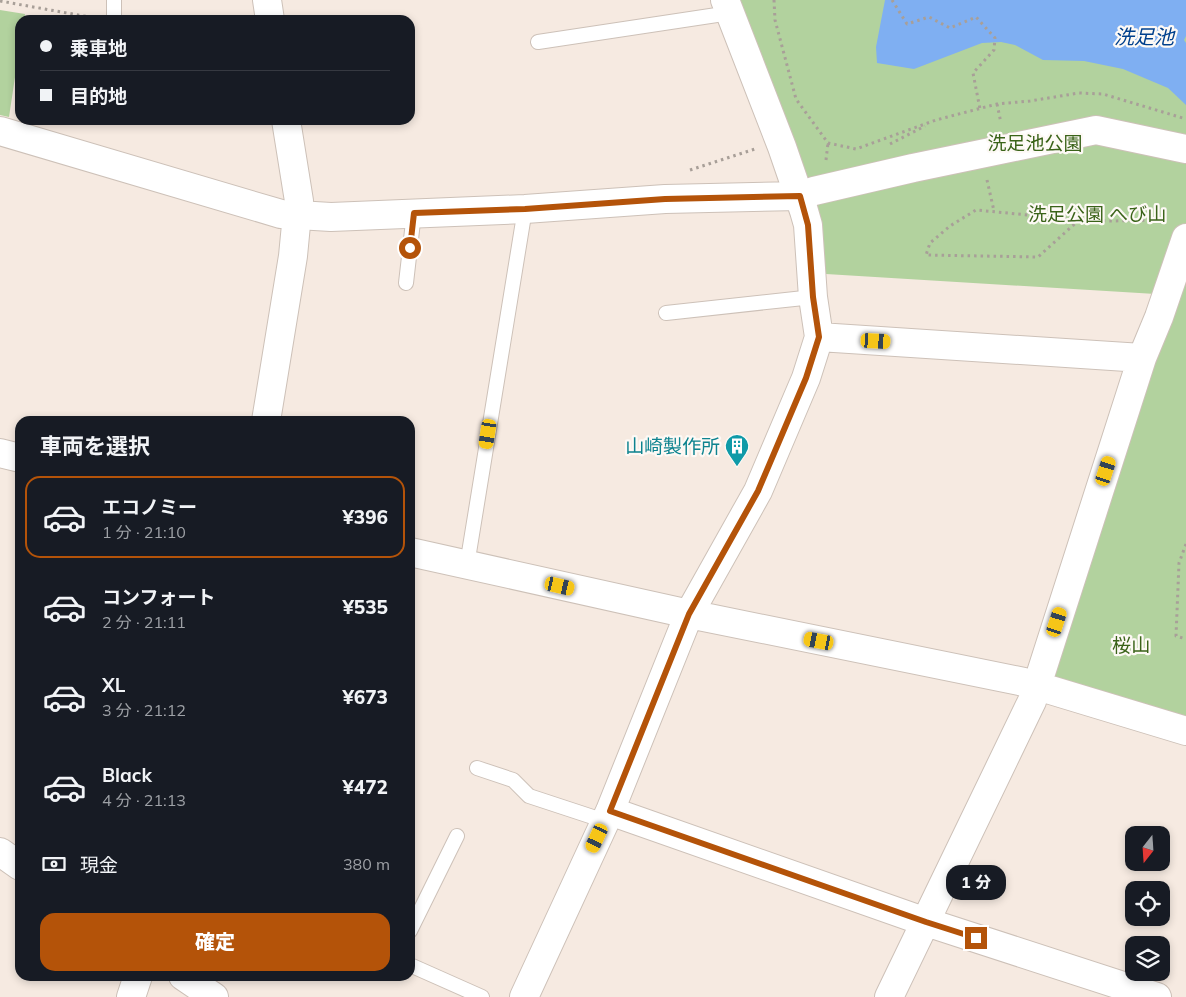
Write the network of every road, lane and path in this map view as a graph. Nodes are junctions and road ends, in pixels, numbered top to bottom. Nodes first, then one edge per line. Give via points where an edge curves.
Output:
1 (114, 0) edge
2 (266, 0) edge
3 (774, 0) edge
4 (892, 0) edge
5 (0, 1) edge
6 (728, 6) edge
7 (79, 15) edge
8 (114, 15) edge
9 (269, 15) edge
10 (538, 42) dead end
11 (980, 109) junction
12 (1186, 119) edge
13 (287, 125) edge
14 (0, 131) edge
15 (828, 144) junction
16 (782, 147) junction
17 (1186, 149) edge
18 (981, 154) junction
19 (824, 168) dead end
20 (800, 196) junction
21 (665, 199) junction
22 (525, 209) junction
23 (994, 211) junction
24 (414, 213) junction
25 (297, 214) junction
26 (1079, 220) junction
27 (1177, 230) edge
28 (406, 283) dead end
29 (813, 297) junction
30 (666, 312) dead end
31 (819, 337) junction
32 (1142, 358) junction
33 (267, 416) edge
34 (0, 453) edge
35 (15, 457) edge
36 (1186, 544) edge
37 (415, 553) edge
38 (467, 565) junction
39 (689, 614) junction
40 (1186, 639) edge
41 (1036, 686) junction
42 (1186, 731) edge
43 (477, 768) dead end
44 (608, 816) junction
45 (457, 836) dead end
46 (0, 852) edge
47 (15, 862) edge
48 (415, 921) edge
49 (926, 922) junction
50 (415, 967) edge
51 (136, 981) edge
52 (190, 981) edge
53 (131, 997) edge
54 (214, 997) edge
55 (482, 997) edge
56 (524, 997) edge
57 (889, 997) edge
58 (1157, 997) edge

1 - 8 lane
2 - 9 street
3 - 15 path via 775,20 796,99
4 - 11 path via 907,24 929,17 950,28 976,17 995,38 994,50 973,72
5 - 7 path
6 - 10 lane
6 - 16 street
11 - 12 path via 1079,93 1103,94
11 - 15 path via 936,120 856,149
13 - 25 street via 299,201
14 - 25 street via 282,214
15 - 19 path
16 - 20 street
16 - 21 path via 764,146 691,170
17 - 18 street via 1096,130
18 - 20 street
18 - 23 path
20 - 21 street
20 - 29 street via 808,225
21 - 22 street
22 - 24 street
22 - 38 lane
23 - 26 path
23 - 26 path via 976,210 950,226 930,242 926,255 1038,257
24 - 25 street via 331,217
24 - 28 lane
25 - 33 street via 294,256
26 - 27 path via 1150,220
27 - 32 street via 1159,317
29 - 30 lane
29 - 31 street
31 - 32 street
31 - 39 street via 806,378 758,491
32 - 41 street
34 - 35 street
36 - 40 path via 1179,563 1176,636
37 - 38 street
38 - 39 street
39 - 41 street
39 - 44 street
41 - 42 street
41 - 49 street via 1032,701
43 - 44 lane via 513,780 530,796
44 - 49 street
44 - 56 street
45 - 48 lane
46 - 47 street
49 - 57 street
49 - 58 street
50 - 55 lane
51 - 53 street
52 - 54 street

